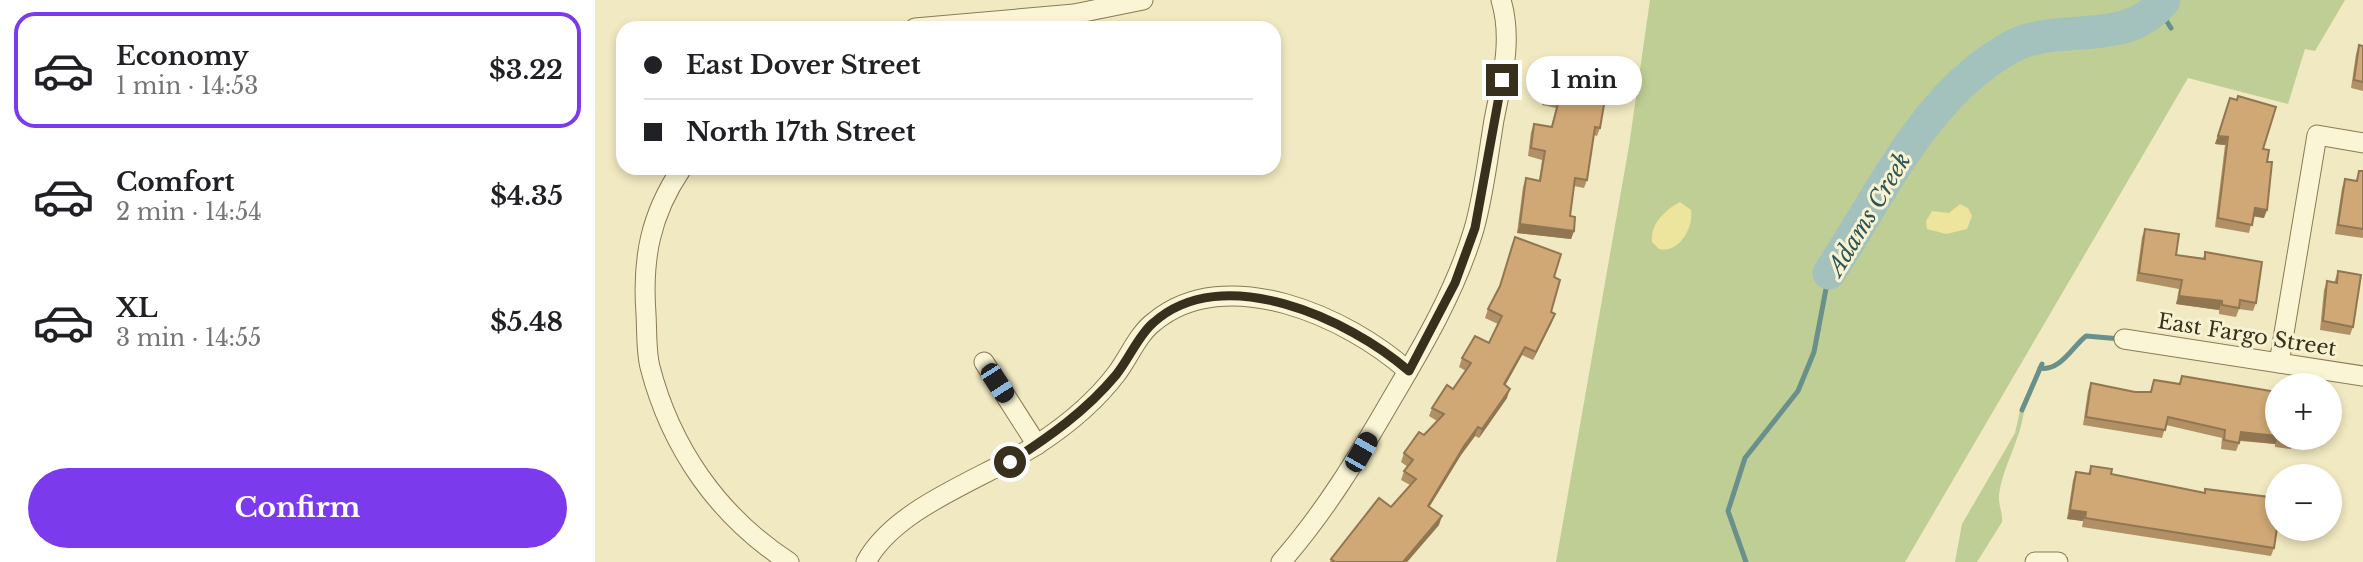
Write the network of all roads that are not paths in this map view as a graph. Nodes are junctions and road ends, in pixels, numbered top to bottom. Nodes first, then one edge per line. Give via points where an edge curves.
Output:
1 (1141, 0) edge
2 (1501, 0) edge
3 (994, 21) edge
4 (2363, 143) edge
5 (677, 175) edge
6 (2124, 339) dead end
7 (984, 362) dead end
8 (2279, 363) junction
9 (1409, 371) junction
10 (2363, 376) edge
11 (1037, 445) junction
12 (789, 562) edge
13 (866, 562) edge
14 (1281, 562) edge
15 (2035, 562) edge
16 (2058, 562) edge

1 - 3 street via 1074,14
2 - 9 street via 1508,23 1506,55 1475,228 1455,283
4 - 8 street via 2317,135
5 - 12 street via 649,234 644,283 649,365 673,436 709,492 765,547
6 - 8 street, East Fargo Street
7 - 11 street
8 - 10 street, East Fargo Street
9 - 11 street via 1385,350 1298,307 1218,294 1178,305 1151,324 1116,374 1079,413
9 - 14 street via 1314,525
11 - 13 street via 918,509 891,530
15 - 16 street

